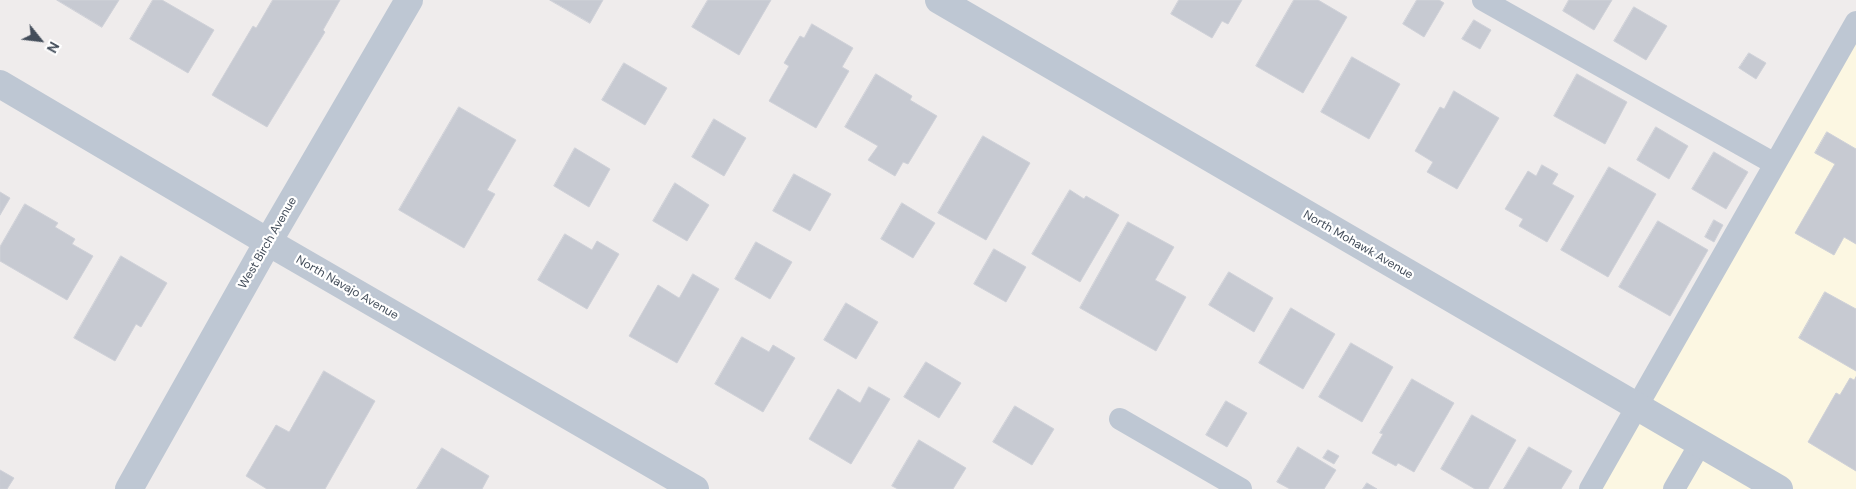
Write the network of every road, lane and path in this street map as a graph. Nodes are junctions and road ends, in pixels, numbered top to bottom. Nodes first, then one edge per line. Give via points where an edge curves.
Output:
1 (409, 0) edge
2 (939, 0) edge
3 (1483, 0) edge
4 (1856, 22) edge
5 (0, 84) edge
6 (1775, 164) junction
7 (268, 242) junction
8 (1636, 407) junction
9 (1120, 419) dead end
10 (1700, 444) junction
11 (129, 489) edge
12 (694, 489) edge
13 (1241, 489) edge
14 (1590, 489) edge
15 (1674, 489) edge
16 (1779, 489) edge

1 - 7 street, West Birch Avenue
2 - 8 street, North Mohawk Avenue
3 - 6 lane
4 - 6 lane
5 - 7 street, North Navajo Avenue
6 - 8 lane
7 - 11 street, West Birch Avenue
7 - 12 street, North Navajo Avenue
8 - 10 street, North Mohawk Avenue
8 - 14 lane
9 - 13 lane
10 - 15 lane
10 - 16 street, North Mohawk Avenue

